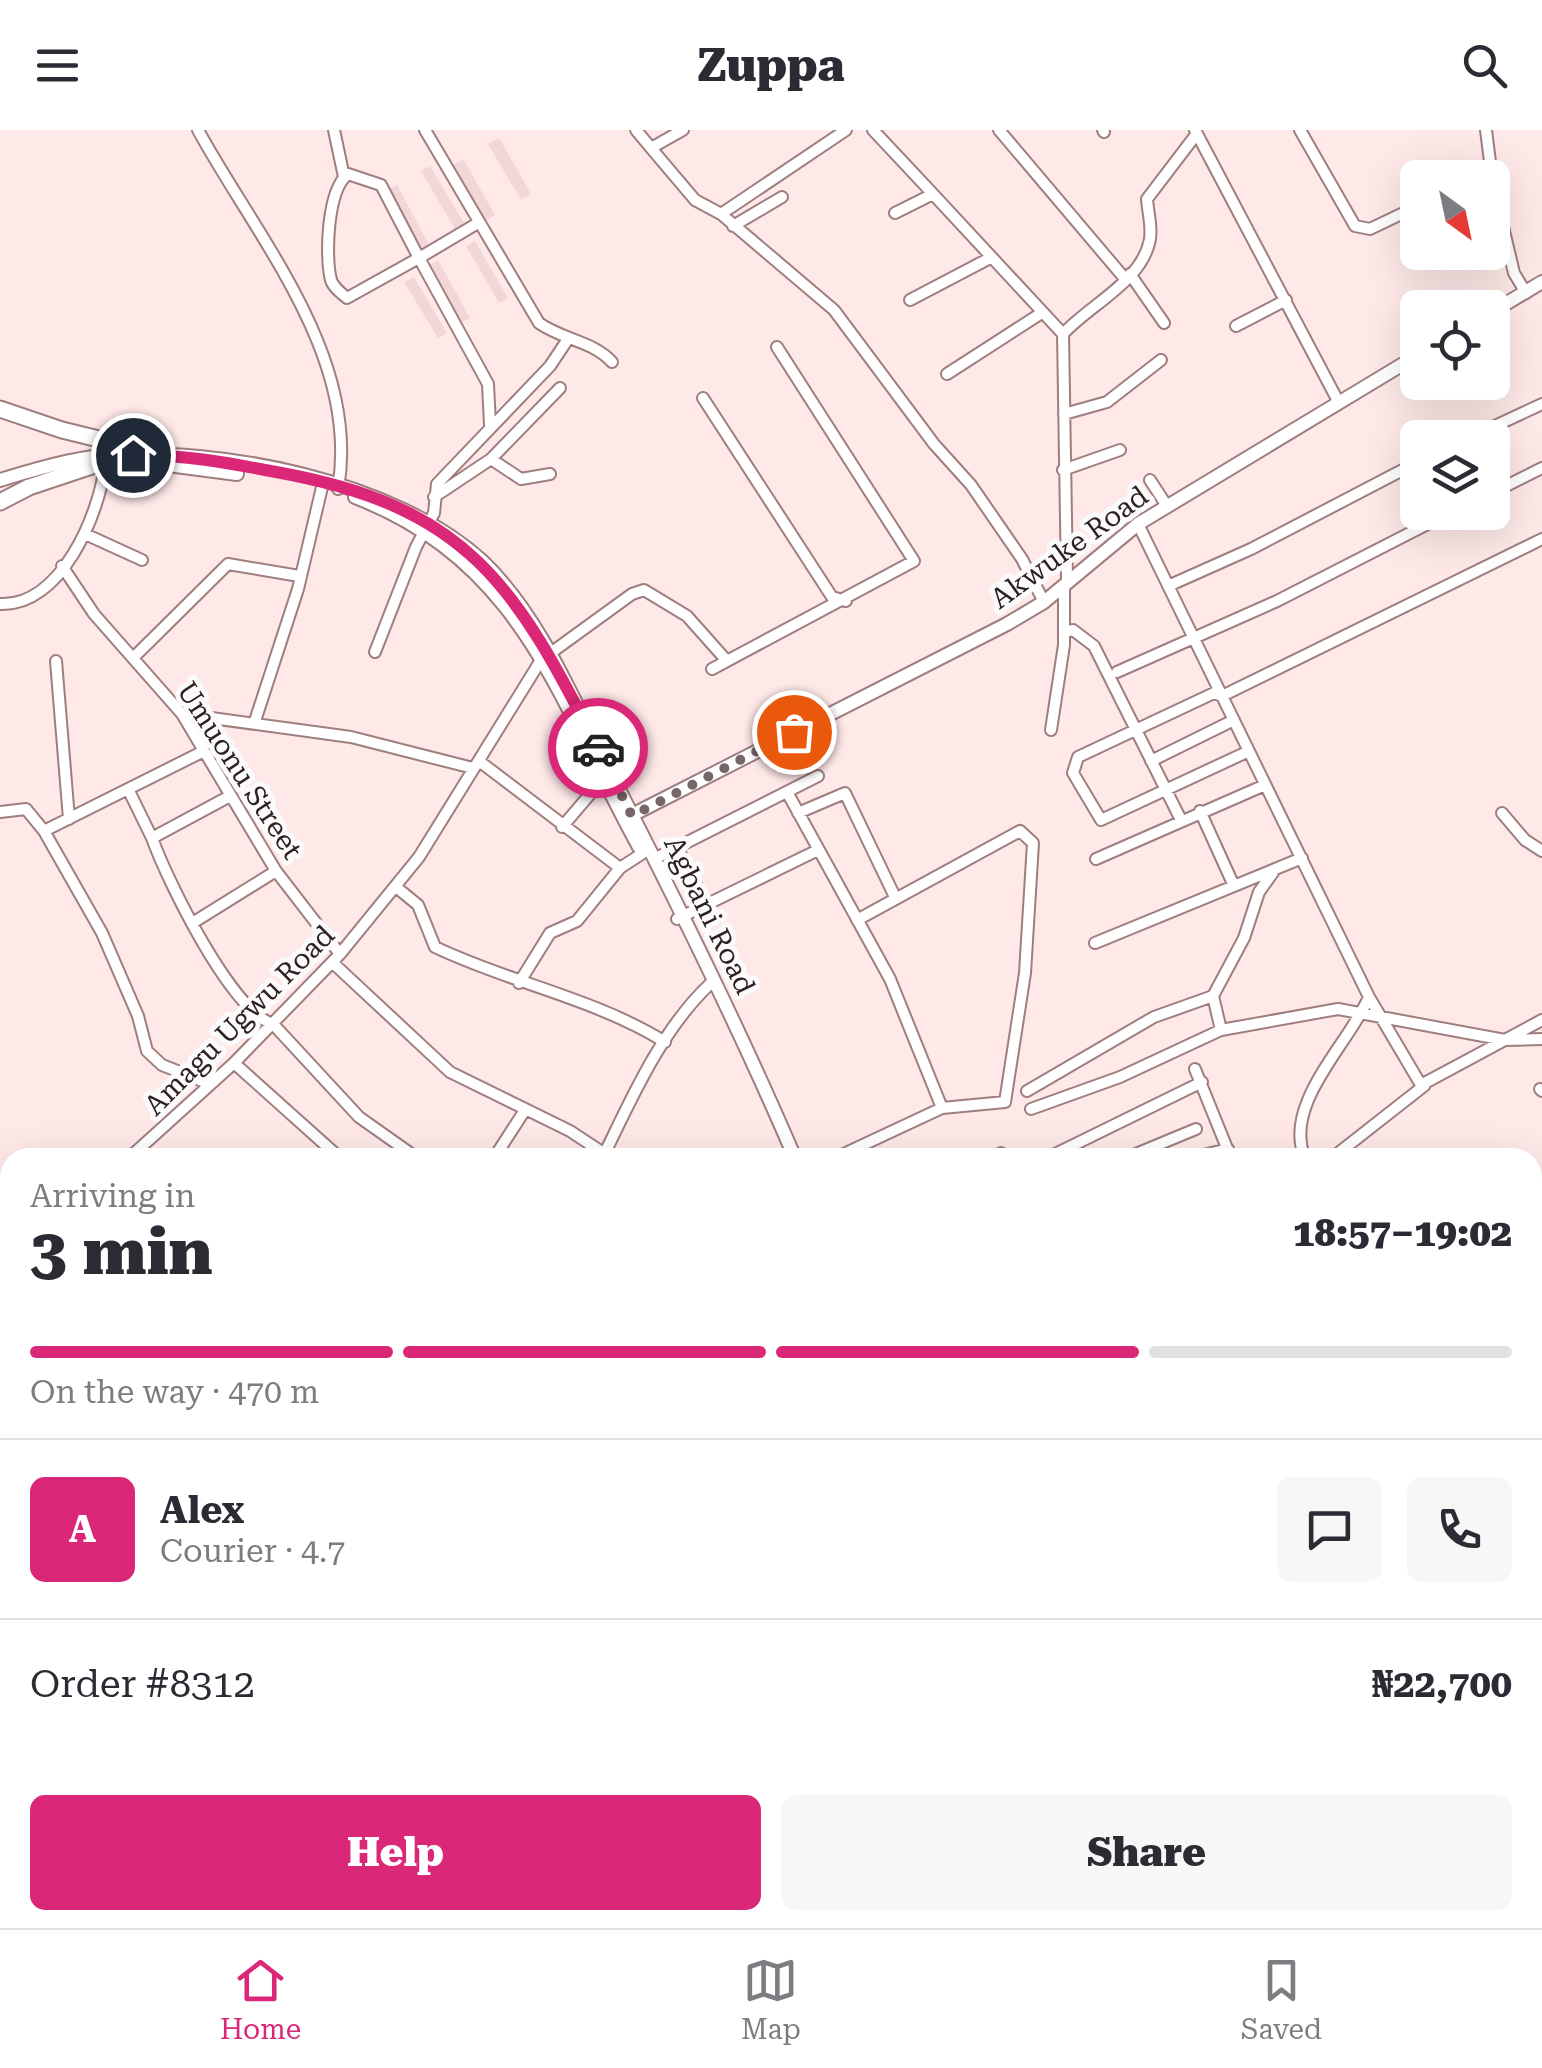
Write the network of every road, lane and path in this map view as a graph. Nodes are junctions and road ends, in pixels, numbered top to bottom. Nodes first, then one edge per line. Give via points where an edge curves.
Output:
1 (215, 130) edge
2 (334, 130) edge
3 (425, 130) edge
4 (636, 130) edge
5 (683, 130) edge
6 (846, 130) edge
7 (873, 130) edge
8 (999, 130) edge
9 (1300, 130) edge
10 (1486, 130) edge
11 (200, 133) edge
12 (1195, 133) edge
13 (652, 148) junction
14 (1490, 160) edge
15 (344, 176) junction
16 (933, 194) junction
17 (782, 196) dead end
18 (895, 213) dead end
19 (721, 214) junction
20 (1400, 215) edge
21 (478, 223) junction
22 (733, 226) junction
23 (1510, 256) edge
24 (419, 258) junction
25 (990, 258) junction
26 (1128, 277) junction
27 (1542, 282) edge
28 (1526, 293) junction
29 (910, 300) dead end
30 (1286, 300) junction
31 (1510, 302) edge
32 (1040, 314) junction
33 (1164, 324) dead end
34 (1236, 326) dead end
35 (1063, 334) junction
36 (568, 340) junction
37 (776, 346) dead end
38 (1161, 360) dead end
39 (612, 362) dead end
40 (1400, 365) edge
41 (946, 374) dead end
42 (560, 388) dead end
43 (703, 398) dead end
44 (1338, 401) junction
45 (1542, 404) edge
46 (0, 408) edge
47 (1064, 414) junction
48 (1508, 420) edge
49 (490, 425) junction
50 (1120, 450) dead end
51 (160, 454) junction
52 (491, 459) junction
53 (70, 462) junction
54 (98, 466) junction
55 (1542, 468) edge
56 (1063, 470) junction
57 (1400, 471) edge
58 (550, 474) dead end
59 (0, 480) edge
60 (1150, 480) dead end
61 (1510, 484) edge
62 (322, 487) junction
63 (338, 487) junction
64 (434, 497) junction
65 (0, 502) edge
66 (1167, 506) junction
67 (1138, 524) junction
68 (428, 527) junction
69 (1415, 530) edge
70 (85, 534) junction
71 (1542, 539) edge
72 (142, 560) dead end
73 (62, 566) junction
74 (299, 576) junction
75 (1066, 582) junction
76 (1168, 586) junction
77 (846, 602) junction
78 (1044, 602) junction
79 (0, 604) edge
80 (1064, 632) junction
81 (1194, 639) junction
82 (375, 652) dead end
83 (544, 656) junction
84 (134, 658) junction
85 (56, 661) dead end
86 (727, 661) junction
87 (712, 670) dead end
88 (1117, 672) dead end
89 (1222, 696) junction
90 (182, 714) junction
91 (1234, 720) junction
92 (255, 721) junction
93 (1051, 730) dead end
94 (1135, 733) junction
95 (1249, 751) junction
96 (202, 752) junction
97 (1152, 761) junction
98 (476, 764) junction
99 (818, 776) dead end
100 (603, 779) junction
101 (1263, 782) junction
102 (128, 789) junction
103 (1168, 789) junction
104 (787, 792) junction
105 (230, 796) junction
106 (0, 812) edge
107 (1200, 812) junction
108 (798, 813) junction
109 (1502, 813) dead end
110 (628, 817) junction
111 (69, 819) junction
112 (1181, 820) junction
113 (562, 827) junction
114 (44, 831) junction
115 (152, 838) junction
116 (677, 848) junction
117 (818, 850) junction
118 (1542, 851) edge
119 (648, 856) junction
120 (1302, 858) junction
121 (1096, 859) dead end
122 (620, 868) junction
123 (276, 871) junction
124 (1274, 871) junction
125 (1234, 886) junction
126 (396, 887) junction
127 (895, 897) junction
128 (706, 906) junction
129 (680, 918) junction
130 (857, 920) junction
131 (194, 922) junction
132 (1095, 943) dead end
133 (337, 959) junction
134 (519, 983) junction
135 (710, 984) junction
136 (1213, 996) junction
137 (1370, 997) junction
138 (1362, 1014) junction
139 (1383, 1018) junction
140 (1542, 1020) edge
141 (274, 1024) junction
142 (1222, 1030) junction
143 (1542, 1039) edge
144 (1506, 1040) junction
145 (665, 1042) junction
146 (234, 1063) junction
147 (1194, 1069) dead end
148 (1202, 1082) junction
149 (210, 1084) junction
150 (1426, 1084) junction
151 (1027, 1091) dead end
152 (942, 1108) junction
153 (1031, 1109) dead end
154 (524, 1110) junction
155 (1196, 1129) dead end
156 (139, 1148) edge
157 (329, 1148) edge
158 (403, 1148) edge
159 (500, 1148) edge
160 (592, 1148) edge
161 (610, 1148) edge
162 (783, 1148) edge
163 (790, 1148) edge
164 (857, 1148) edge
165 (1067, 1148) edge
166 (1150, 1148) edge
167 (1228, 1148) edge
168 (1302, 1148) edge
169 (1345, 1148) edge

1 - 11 street
2 - 15 street
3 - 21 street
4 - 13 street
5 - 13 street
6 - 19 street
7 - 16 street
8 - 26 street
9 - 20 street via 1355,226 1370,229
10 - 14 street
11 - 63 street via 284,274 320,350 338,404
12 - 26 street via 1147,199 1149,245
12 - 30 street
13 - 19 street via 695,200
15 - 24 street via 381,185
15 - 24 street via 326,238 332,282 342,294 349,297
16 - 18 street
16 - 25 street
17 - 22 street
19 - 22 street
21 - 24 street
21 - 36 street via 539,323
22 - 78 street via 852,331 971,485
23 - 28 street
24 - 49 street via 488,384
25 - 29 street
25 - 32 street
26 - 33 street
26 - 35 street
27 - 28 main road
28 - 31 main road
30 - 34 street
30 - 44 street
32 - 35 street
32 - 41 street
35 - 47 street
36 - 39 street via 596,348
36 - 49 street
37 - 77 street via 914,561
38 - 47 street via 1107,402
40 - 44 main road, Akwuke Road
42 - 52 street
43 - 77 street via 832,597
44 - 66 main road, Akwuke Road
45 - 48 street
46 - 51 highway
47 - 56 street
49 - 64 street via 442,478
50 - 56 street
51 - 53 main road, Agbani Road
51 - 63 main road, Agbani Road
52 - 58 street via 521,480
52 - 64 street
53 - 54 main road, Agbani Road
53 - 59 main road, Agbani Road
54 - 62 main road, Agbani Road via 168,465
54 - 65 highway via 29,486
54 - 70 street via 101,497
55 - 61 street
56 - 75 street
57 - 76 street
60 - 66 street
62 - 63 main road, Agbani Road
62 - 74 street
63 - 68 main road, Agbani Road
64 - 68 street
66 - 67 main road, Akwuke Road
67 - 75 main road, Akwuke Road
67 - 76 street
68 - 82 street
68 - 83 main road, Agbani Road via 496,576
69 - 81 street
70 - 72 street
70 - 73 street
71 - 89 street
73 - 79 street via 28,601
73 - 84 street, Umuonu Street
74 - 84 street via 228,564
74 - 92 street
75 - 78 main road, Akwuke Road
75 - 80 street
76 - 81 street
77 - 86 street
78 - 110 main road, Akwuke Road
80 - 93 street
80 - 94 street via 1072,630 1094,646
81 - 88 street
81 - 89 street
83 - 86 street via 644,590 687,616
83 - 98 street, Amagu Ugwu Road
83 - 100 main road, Agbani Road
83 - 110 main road, Agbani Road
84 - 90 street, Umuonu Street
85 - 111 street
86 - 87 street
89 - 91 street
89 - 94 street via 1214,693
90 - 92 street
90 - 96 street, Umuonu Street
91 - 95 street
91 - 97 street
92 - 98 street
94 - 97 street
94 - 103 street via 1078,757 1073,773 1096,816 1101,820
95 - 101 street
95 - 103 street
96 - 102 street
96 - 105 street, Umuonu Street
97 - 103 street
98 - 113 street
98 - 126 street, Amagu Ugwu Road
99 - 104 street
100 - 110 main road, Agbani Road
100 - 113 street
101 - 107 street
101 - 120 street
102 - 111 street
102 - 115 street
103 - 112 street
104 - 108 street
104 - 116 street
105 - 115 street
105 - 123 street, Umuonu Street
106 - 114 street via 26,809
107 - 112 street
107 - 125 street
108 - 117 street
108 - 127 street via 845,793
109 - 118 street
110 - 119 main road, Agbani Road
111 - 114 street
112 - 121 street
113 - 122 street
114 - 149 street via 102,933 147,1051 162,1066
115 - 131 street
116 - 119 street
116 - 128 street
117 - 128 street
117 - 130 street
119 - 122 street
119 - 129 main road, Agbani Road
120 - 124 street
120 - 137 street
122 - 134 street via 577,922 550,932
123 - 131 street
123 - 133 street, Umuonu Street
124 - 125 street
124 - 136 street
125 - 132 street
126 - 133 street, Amagu Ugwu Road
126 - 134 street via 422,912 436,947
127 - 130 street
127 - 152 street via 1020,831 1033,842 1025,972 1007,1098 1002,1104
128 - 129 street
129 - 135 main road, Agbani Road
129 - 163 main road, Agbani Road
130 - 152 street via 890,979
131 - 141 street via 226,980 261,1020
133 - 141 street, Amagu Ugwu Road
133 - 154 street, Umuonu Street via 439,1064
134 - 145 street via 626,1019
135 - 145 street
135 - 162 main road, Agbani Road
136 - 142 street
136 - 151 street via 1154,1017
137 - 138 street
137 - 139 street
138 - 139 street
138 - 142 street via 1338,1009
138 - 168 street via 1306,1106
139 - 144 street
139 - 150 street via 1418,1081
140 - 144 street
141 - 146 street, Amagu Ugwu Road
141 - 158 street via 359,1117
142 - 153 street
143 - 144 street
144 - 150 street
145 - 161 street
146 - 149 street, Amagu Ugwu Road
146 - 157 street
147 - 148 street
148 - 165 street
148 - 167 street
149 - 156 street, Amagu Ugwu Road
150 - 169 street
152 - 164 street
154 - 159 street
154 - 160 street, Umuonu Street
155 - 166 street

